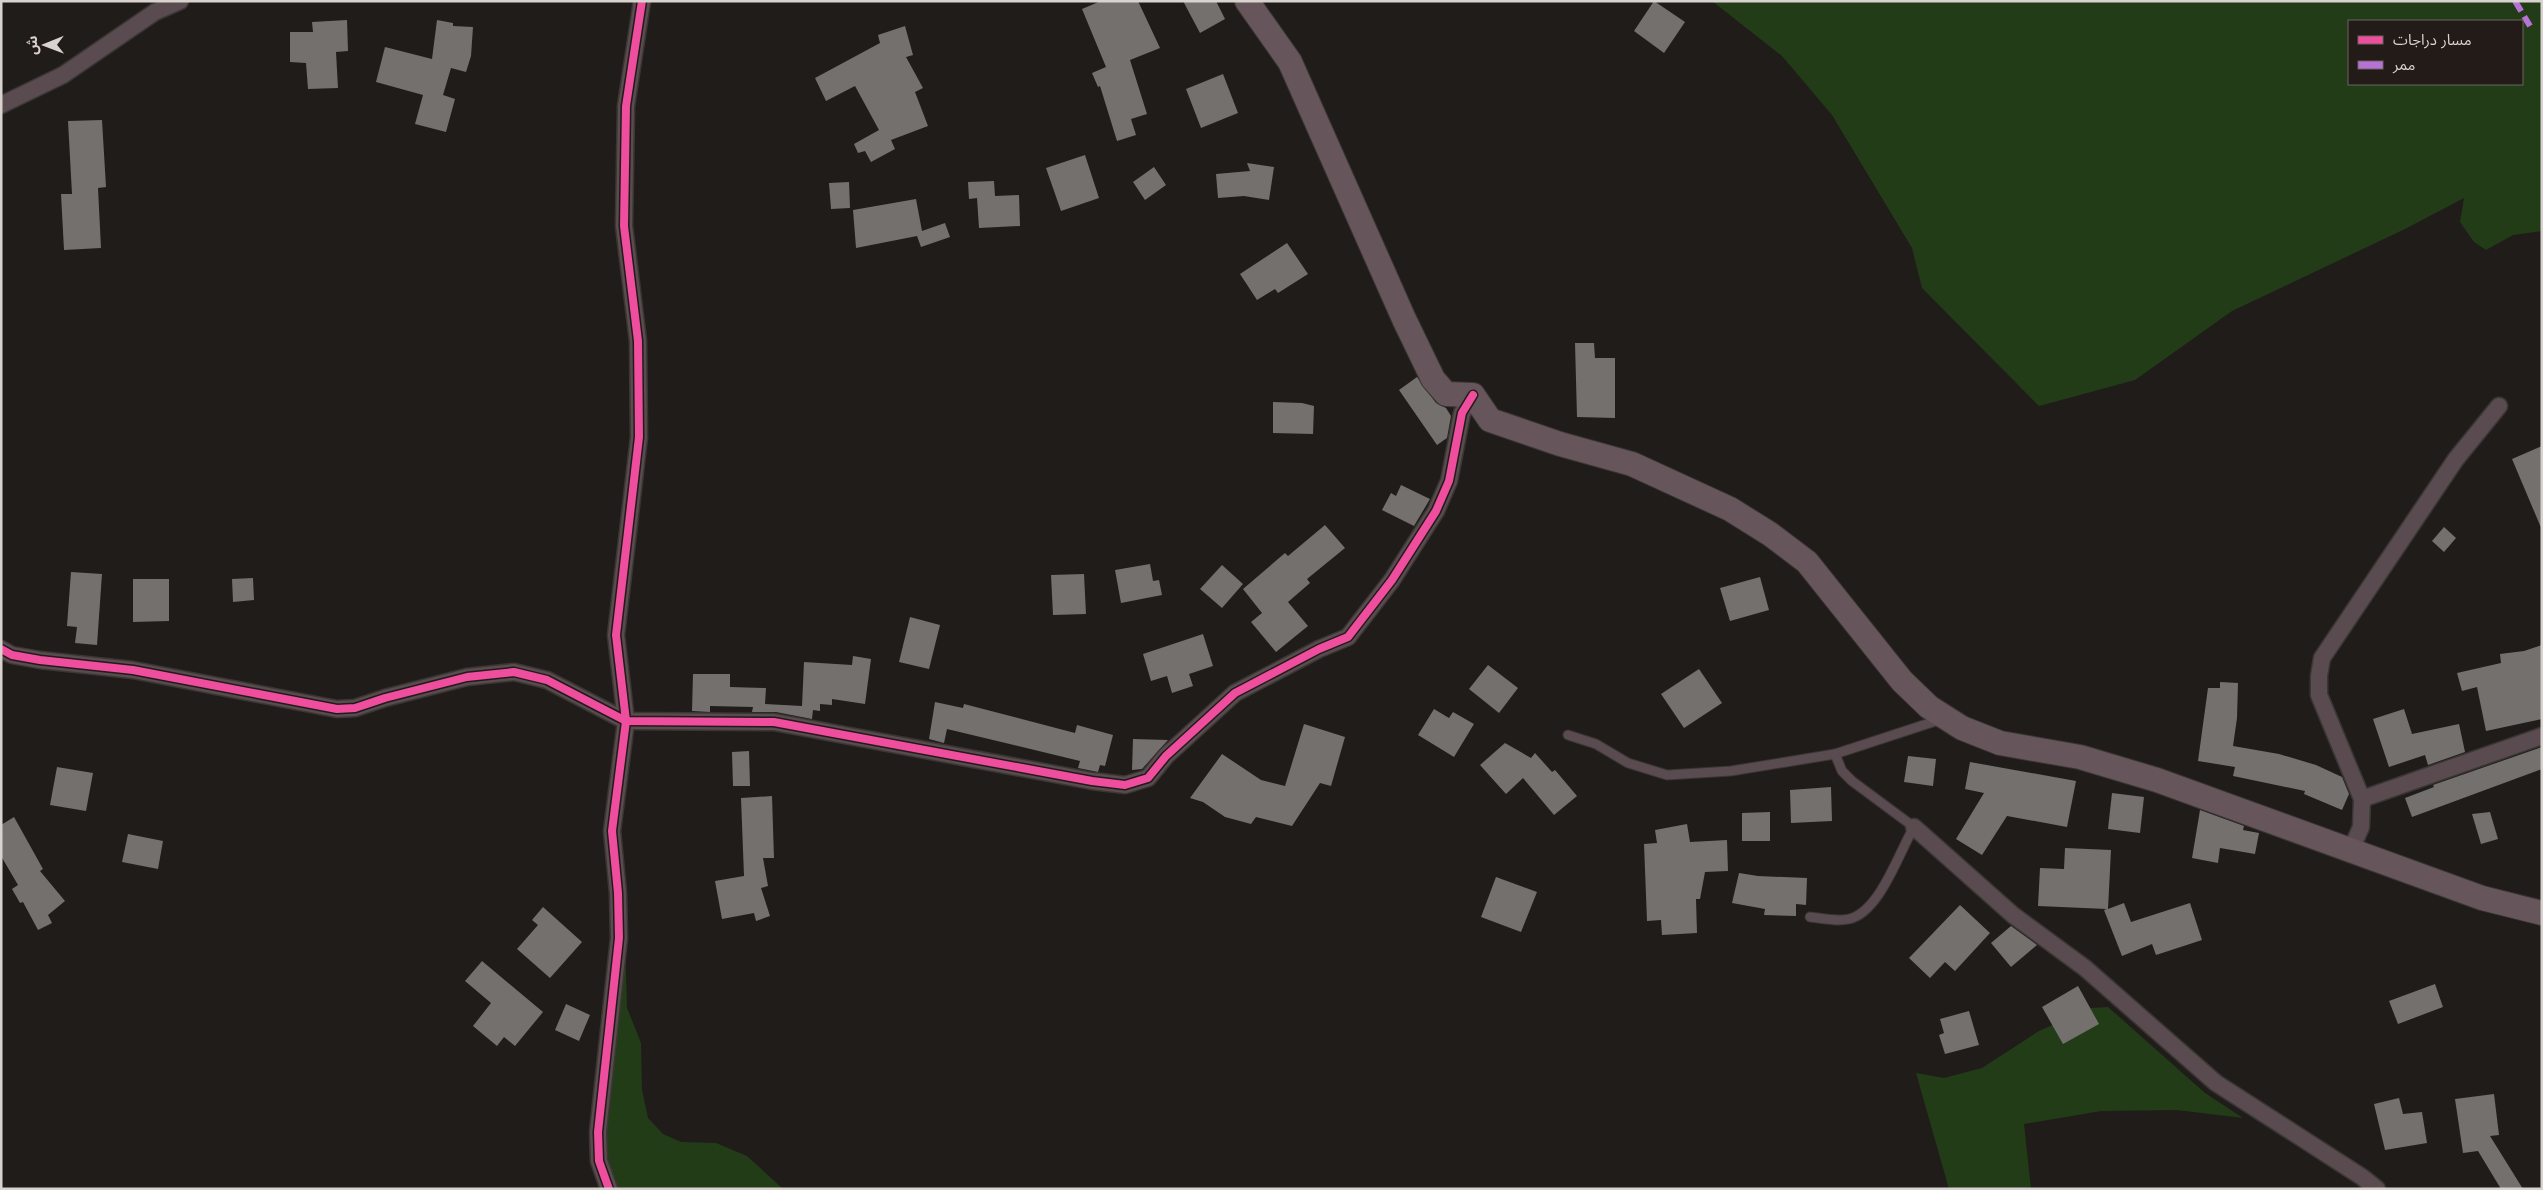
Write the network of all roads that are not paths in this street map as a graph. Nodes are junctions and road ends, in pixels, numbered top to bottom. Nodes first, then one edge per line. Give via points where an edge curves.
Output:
1 (180, 1) edge
2 (642, 1) edge
3 (1247, 1) edge
4 (1, 105) edge
5 (1473, 395) junction
6 (2499, 406) dead end
7 (1, 649) edge
8 (1947, 718) junction
9 (626, 721) junction
10 (1568, 735) dead end
11 (2542, 736) edge
12 (1835, 754) junction
13 (2362, 799) junction
14 (1914, 827) junction
15 (2352, 850) junction
16 (2542, 913) edge
17 (1810, 917) dead end
18 (609, 1189) edge
19 (2377, 1189) edge

1 - 4 street via 155,12 63,75
2 - 9 street via 626,106 624,226 638,340 639,427 616,635
3 - 5 main road via 1290,62 1433,379 1446,394
5 - 8 main road via 1490,420 1632,464 1730,509 1770,534 1808,562 1902,681 1929,707
5 - 9 street via 1462,413 1449,481 1436,511 1416,547 1348,637 1235,693 1166,756 1148,778 1125,785 1092,781 774,722
6 - 13 street via 2456,459 2322,658 2318,676 2319,695
7 - 9 street via 12,655 40,660 133,670 337,709 355,708 467,677 514,672 547,680
8 - 12 lane
8 - 15 main road via 1962,728 2000,743 2090,760 2157,780
9 - 18 street via 612,831 618,893 618,938 598,1132 600,1161
10 - 12 lane via 1596,744 1628,763 1668,775 1731,771
11 - 13 street
12 - 14 lane via 1842,771 1852,781
13 - 15 street via 2361,827
14 - 17 lane via 1868,908 1849,919
14 - 19 street via 2013,915 2085,968 2216,1083 2362,1176
15 - 16 main road via 2482,898

